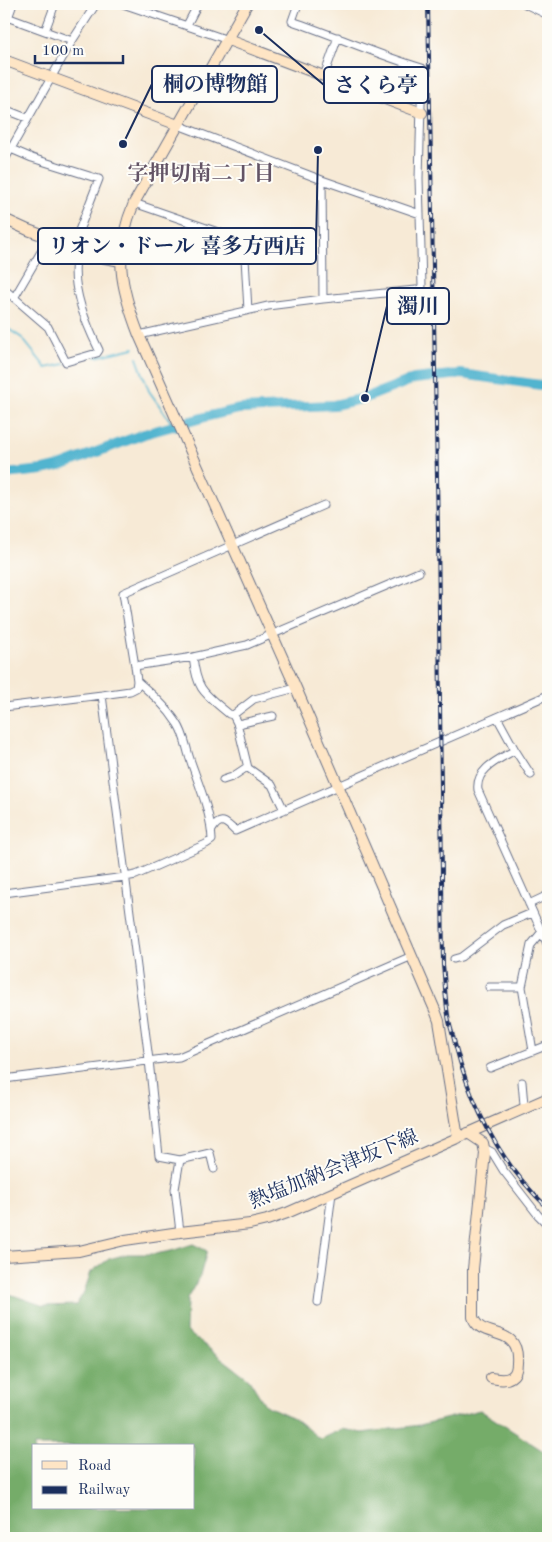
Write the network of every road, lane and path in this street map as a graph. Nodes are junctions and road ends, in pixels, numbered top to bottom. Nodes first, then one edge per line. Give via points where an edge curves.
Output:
1 (13, 4) edge
2 (56, 4) edge
3 (96, 4) edge
4 (123, 4) edge
5 (148, 4) edge
6 (198, 4) edge
7 (248, 4) edge
8 (298, 4) edge
9 (361, 4) edge
10 (370, 4) edge
11 (525, 4) edge
12 (146, 12) junction
13 (548, 15) edge
14 (6, 17) edge
15 (187, 25) junction
16 (45, 31) junction
17 (338, 37) junction
18 (228, 40) junction
19 (72, 41) junction
20 (4, 60) edge
21 (324, 76) junction
22 (51, 78) junction
23 (4, 109) edge
24 (422, 113) junction
25 (27, 118) junction
26 (178, 125) junction
27 (11, 149) junction
28 (4, 161) edge
29 (322, 180) junction
30 (134, 203) junction
31 (420, 214) junction
32 (4, 219) edge
33 (50, 238) junction
34 (76, 248) junction
35 (121, 261) junction
36 (4, 289) edge
37 (14, 298) junction
38 (323, 298) junction
39 (248, 310) junction
40 (138, 335) junction
41 (324, 505) dead end
42 (232, 546) junction
43 (418, 572) dead end
44 (271, 634) junction
45 (193, 657) junction
46 (135, 666) junction
47 (137, 682) junction
48 (296, 688) junction
49 (102, 695) junction
50 (548, 695) edge
51 (4, 707) edge
52 (233, 715) junction
53 (273, 716) dead end
54 (498, 717) junction
55 (238, 724) junction
56 (515, 750) junction
57 (248, 767) junction
58 (531, 775) dead end
59 (223, 780) dead end
60 (338, 786) junction
61 (284, 810) junction
62 (212, 830) junction
63 (125, 877) junction
64 (4, 893) edge
65 (548, 896) edge
66 (529, 904) junction
67 (532, 913) junction
68 (541, 933) junction
69 (548, 946) edge
70 (412, 956) junction
71 (454, 959) dead end
72 (489, 987) dead end
73 (522, 987) junction
74 (548, 1045) edge
75 (533, 1051) junction
76 (149, 1060) junction
77 (490, 1068) dead end
78 (4, 1079) edge
79 (522, 1082) dead end
80 (548, 1098) edge
81 (525, 1108) junction
82 (468, 1133) junction
83 (458, 1138) junction
84 (484, 1148) junction
85 (180, 1160) junction
86 (214, 1169) dead end
87 (332, 1193) junction
88 (548, 1225) edge
89 (180, 1232) junction
90 (4, 1256) edge
91 (318, 1302) dead end
92 (492, 1378) dead end

1 - 14 street
2 - 16 street
3 - 19 street
4 - 12 street
5 - 12 street
6 - 15 street
7 - 18 street
8 - 17 street via 292,21
9 - 10 street
11 - 13 street
12 - 15 street
14 - 16 street
15 - 18 street
16 - 19 street
17 - 21 street
17 - 24 street via 422,68
18 - 21 street
18 - 26 street
19 - 22 street
20 - 22 street
21 - 24 street
22 - 25 street
22 - 26 street
23 - 25 street
24 - 31 street
25 - 27 street
26 - 29 street
26 - 30 street
27 - 28 street
27 - 34 street via 99,179
29 - 31 street
29 - 38 street
30 - 35 street via 122,239
30 - 39 street via 244,241
31 - 38 street via 420,289
32 - 33 street
33 - 34 street
33 - 37 street
34 - 35 street
34 - 37 street via 79,298 99,350 97,354 66,362 48,327
35 - 40 street via 123,286
36 - 37 street
38 - 39 street
39 - 40 street
40 - 42 street
41 - 42 street
42 - 44 street
42 - 46 street via 122,592
43 - 44 street
44 - 45 street via 241,647
44 - 48 street
45 - 46 street
45 - 52 street via 203,691
46 - 47 street
47 - 49 street via 136,688 130,691
47 - 62 street via 159,699 178,724
48 - 52 street via 254,699
48 - 60 street
49 - 51 street
49 - 63 street
50 - 54 street
52 - 55 street
53 - 55 street
54 - 56 street
54 - 60 street
55 - 57 street
56 - 58 street
56 - 66 street via 487,767 477,785
57 - 59 street
57 - 61 street via 272,785
60 - 61 street
60 - 70 street
61 - 62 street via 235,831 221,821
62 - 63 street via 212,840 206,844
63 - 64 street
63 - 76 street
65 - 66 street
66 - 67 street
67 - 68 street
67 - 71 street via 503,925 463,956
68 - 69 street
68 - 73 street via 531,945
70 - 76 street via 179,1057
70 - 83 street via 439,1021
72 - 73 street
73 - 75 street
74 - 75 street
75 - 77 street
76 - 78 street
76 - 85 street via 159,1156
79 - 81 street
80 - 81 street, 熱塩加納会津坂下線
81 - 82 street, 熱塩加納会津坂下線
82 - 83 street, 熱塩加納会津坂下線
82 - 84 street via 483,1143
83 - 87 street, 熱塩加納会津坂下線
84 - 88 street via 492,1152
84 - 92 street via 473,1269 473,1316 481,1328 508,1337 517,1357 514,1375 502,1380
85 - 86 street via 210,1153
85 - 89 street via 175,1189
87 - 89 street, 熱塩加納会津坂下線 via 267,1220
87 - 91 street
89 - 90 street, 熱塩加納会津坂下線 via 79,1251

